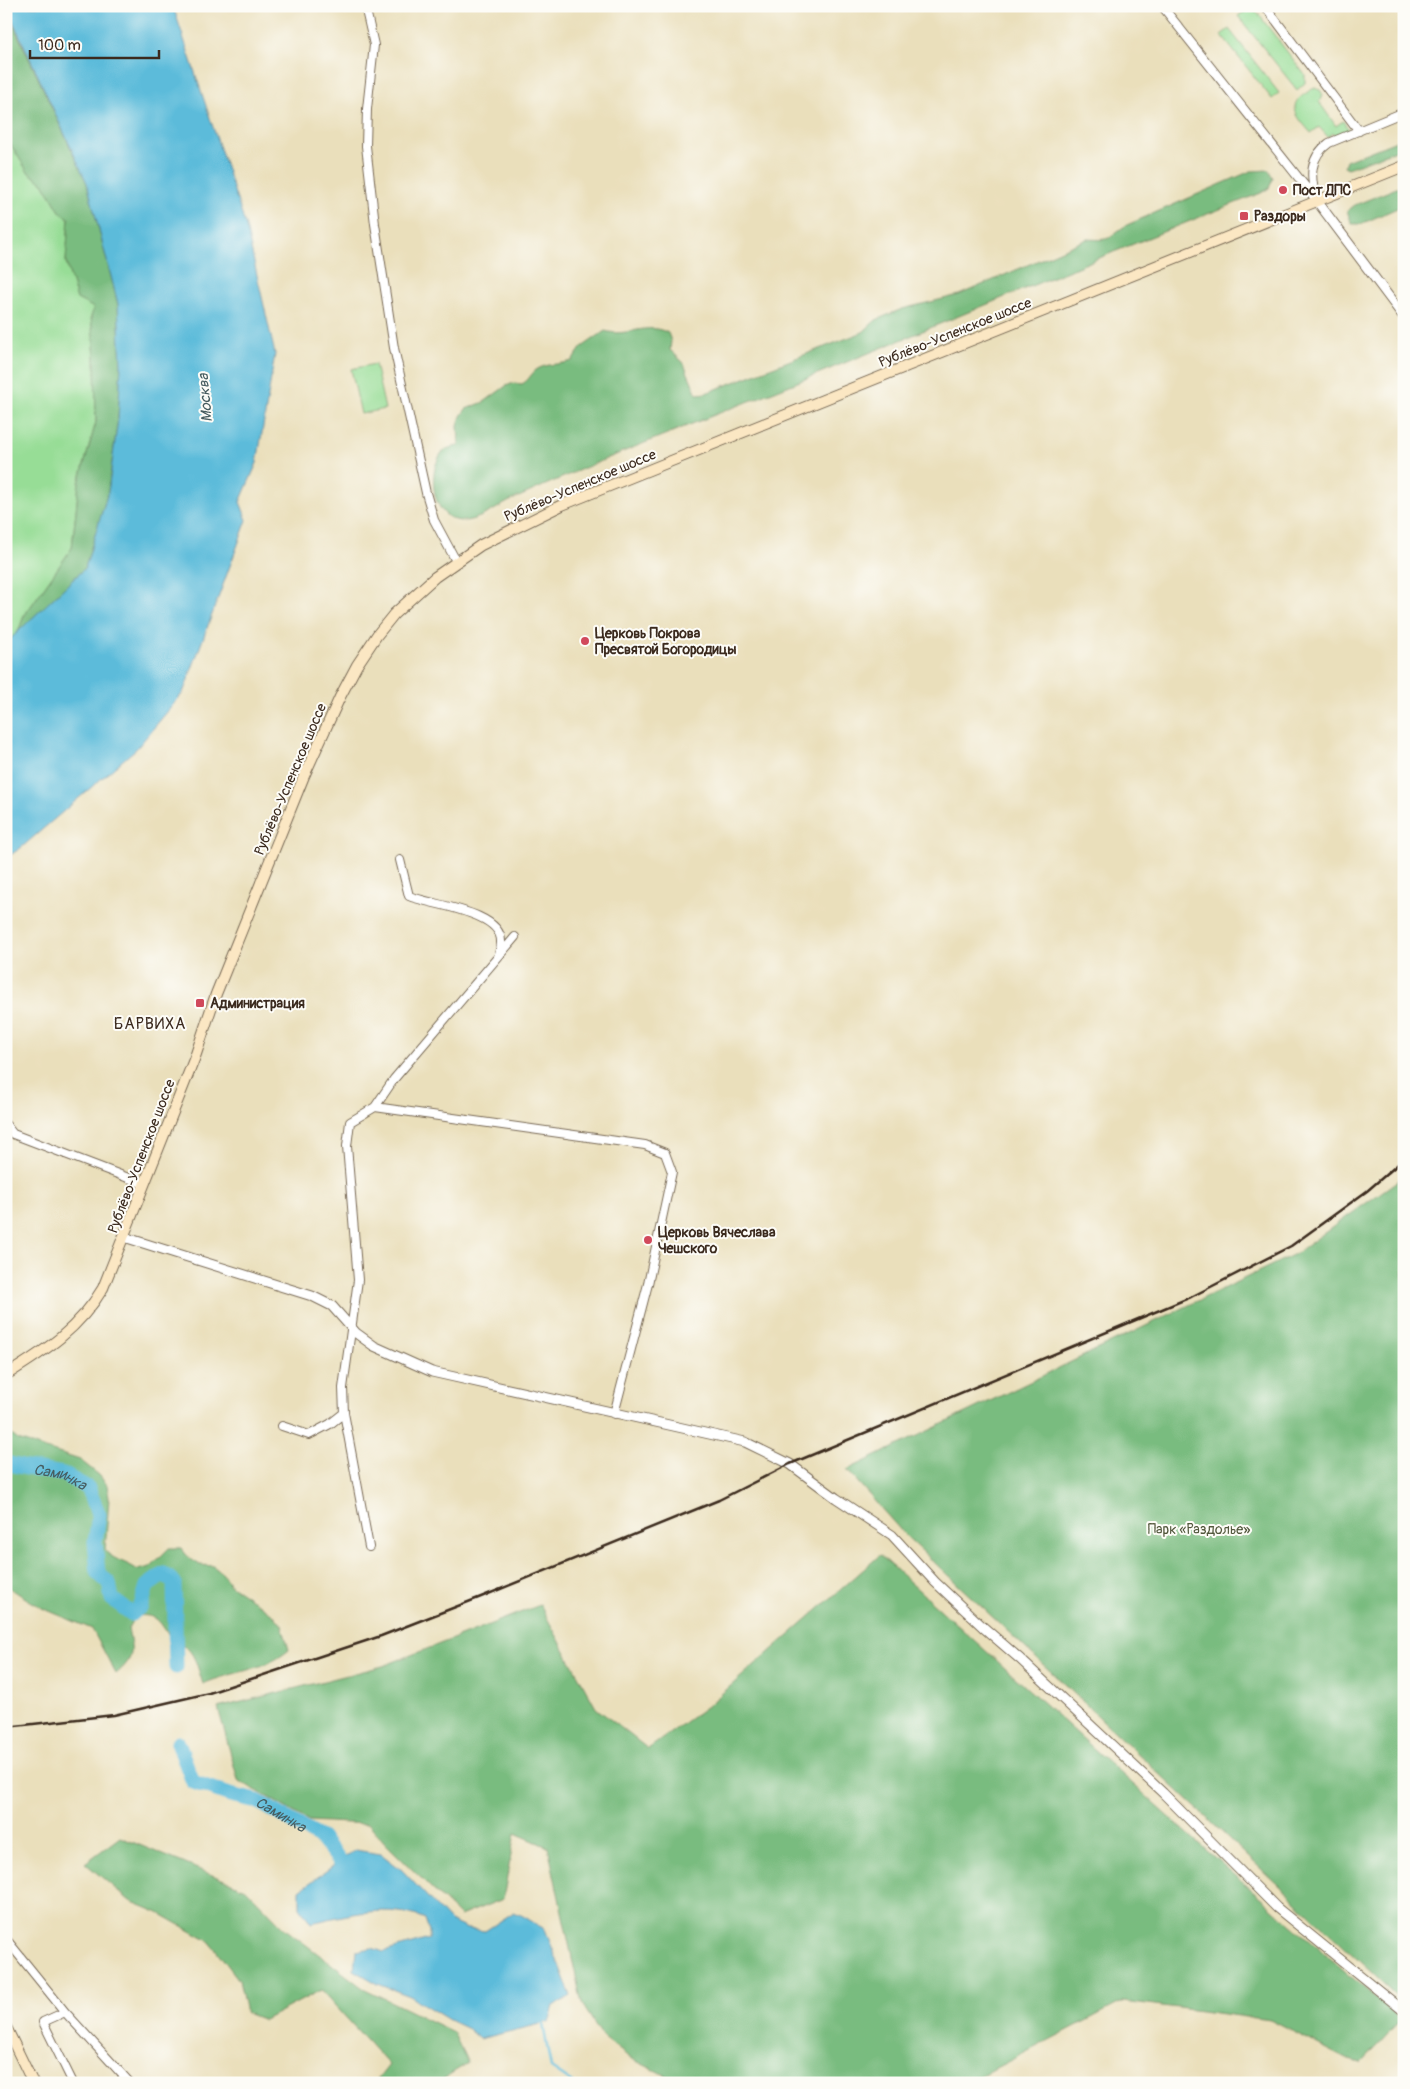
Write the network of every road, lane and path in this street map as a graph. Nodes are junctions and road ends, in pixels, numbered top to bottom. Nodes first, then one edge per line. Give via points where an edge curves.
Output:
1 (365, 6) edge
2 (1162, 6) edge
3 (1265, 6) edge
4 (1404, 112) edge
5 (1359, 131) junction
6 (1404, 166) edge
7 (1316, 201) junction
8 (1404, 317) edge
9 (456, 561) junction
10 (400, 860) dead end
11 (515, 937) dead end
12 (499, 956) junction
13 (375, 1107) junction
14 (6, 1125) edge
15 (144, 1184) junction
16 (124, 1237) junction
17 (352, 1327) junction
18 (6, 1375) edge
19 (344, 1413) junction
20 (614, 1414) junction
21 (282, 1426) dead end
22 (369, 1546) dead end
23 (6, 1939) edge
24 (1404, 2011) edge
25 (66, 2012) junction
26 (6, 2027) edge
27 (33, 2083) edge
28 (73, 2083) edge
29 (130, 2083) edge

1 - 9 street via 374,45 366,146 394,348 426,493 434,520
2 - 7 street
3 - 5 street
4 - 5 street
5 - 7 street via 1320,149 1311,172
6 - 7 main road, Рублёво-Успенское шоссе
7 - 8 street
7 - 9 main road, Рублёво-Успенское шоссе via 562,505 506,531
9 - 15 main road, Рублёво-Успенское шоссе via 394,614 373,641 340,697 304,776 216,994 195,1057
10 - 12 street via 409,896 463,909 495,927 502,941
11 - 12 street
12 - 13 street via 394,1079
13 - 17 street via 350,1122 347,1146 358,1280
13 - 20 street via 645,1145 666,1153 672,1172 648,1284
14 - 15 street via 13,1134
15 - 16 main road, Рублёво-Успенское шоссе
16 - 17 street via 312,1296 332,1306
16 - 18 main road, Рублёво-Успенское шоссе via 107,1280 88,1312 69,1332
17 - 19 street via 343,1388
17 - 20 street via 374,1346 432,1372
19 - 21 street via 309,1435
19 - 22 street
20 - 24 street via 745,1442 790,1464 892,1535 935,1582 1163,1793 1277,1908
23 - 25 street
25 - 28 street via 43,2022
25 - 29 street
26 - 27 main road

